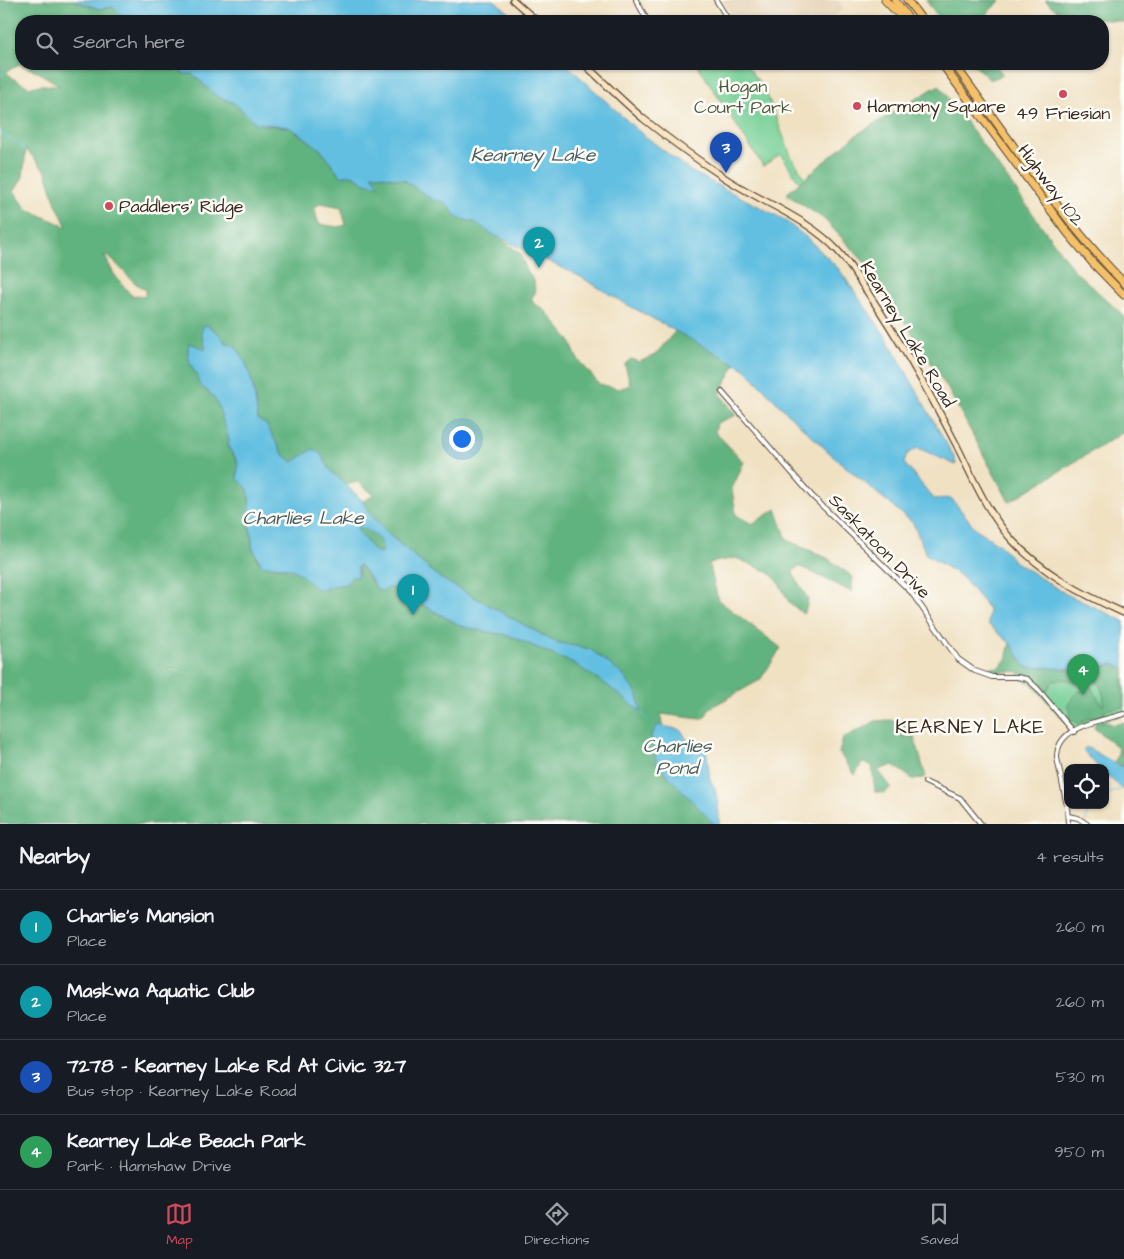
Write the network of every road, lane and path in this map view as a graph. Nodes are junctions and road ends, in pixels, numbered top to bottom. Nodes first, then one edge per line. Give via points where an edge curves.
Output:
1 (513, 0) edge
2 (636, 0) edge
3 (716, 0) edge
4 (886, 0) edge
5 (894, 0) edge
6 (907, 0) edge
7 (912, 0) edge
8 (530, 15) edge
9 (644, 15) edge
10 (725, 15) edge
11 (900, 15) edge
12 (905, 15) edge
13 (919, 15) edge
14 (921, 15) edge
15 (592, 70) edge
16 (946, 70) edge
17 (958, 70) edge
18 (1124, 284) edge
19 (1124, 295) edge
20 (722, 392) dead end
21 (1124, 613) edge
22 (1124, 714) edge
23 (1074, 732) junction
24 (925, 782) dead end
25 (1068, 816) junction
26 (1085, 823) edge
27 (981, 824) edge
28 (1068, 824) edge

1 - 8 main road
2 - 9 street
3 - 10 street
4 - 11 highway
5 - 12 highway
6 - 13 highway
7 - 14 highway
15 - 21 main road, Kearney Lake Road via 645,120 698,159 723,177 808,225 832,245 891,327 1000,526 1046,571
16 - 19 highway, Highway 102 via 1067,232
17 - 18 highway, Highway 102 via 1074,227
20 - 23 street, Saskatoon Drive via 812,496 911,592 958,659 974,671 992,678 1027,679
22 - 23 street via 1088,724
23 - 25 street via 1064,737 1057,753
24 - 27 street via 962,799
25 - 26 street
25 - 28 street

